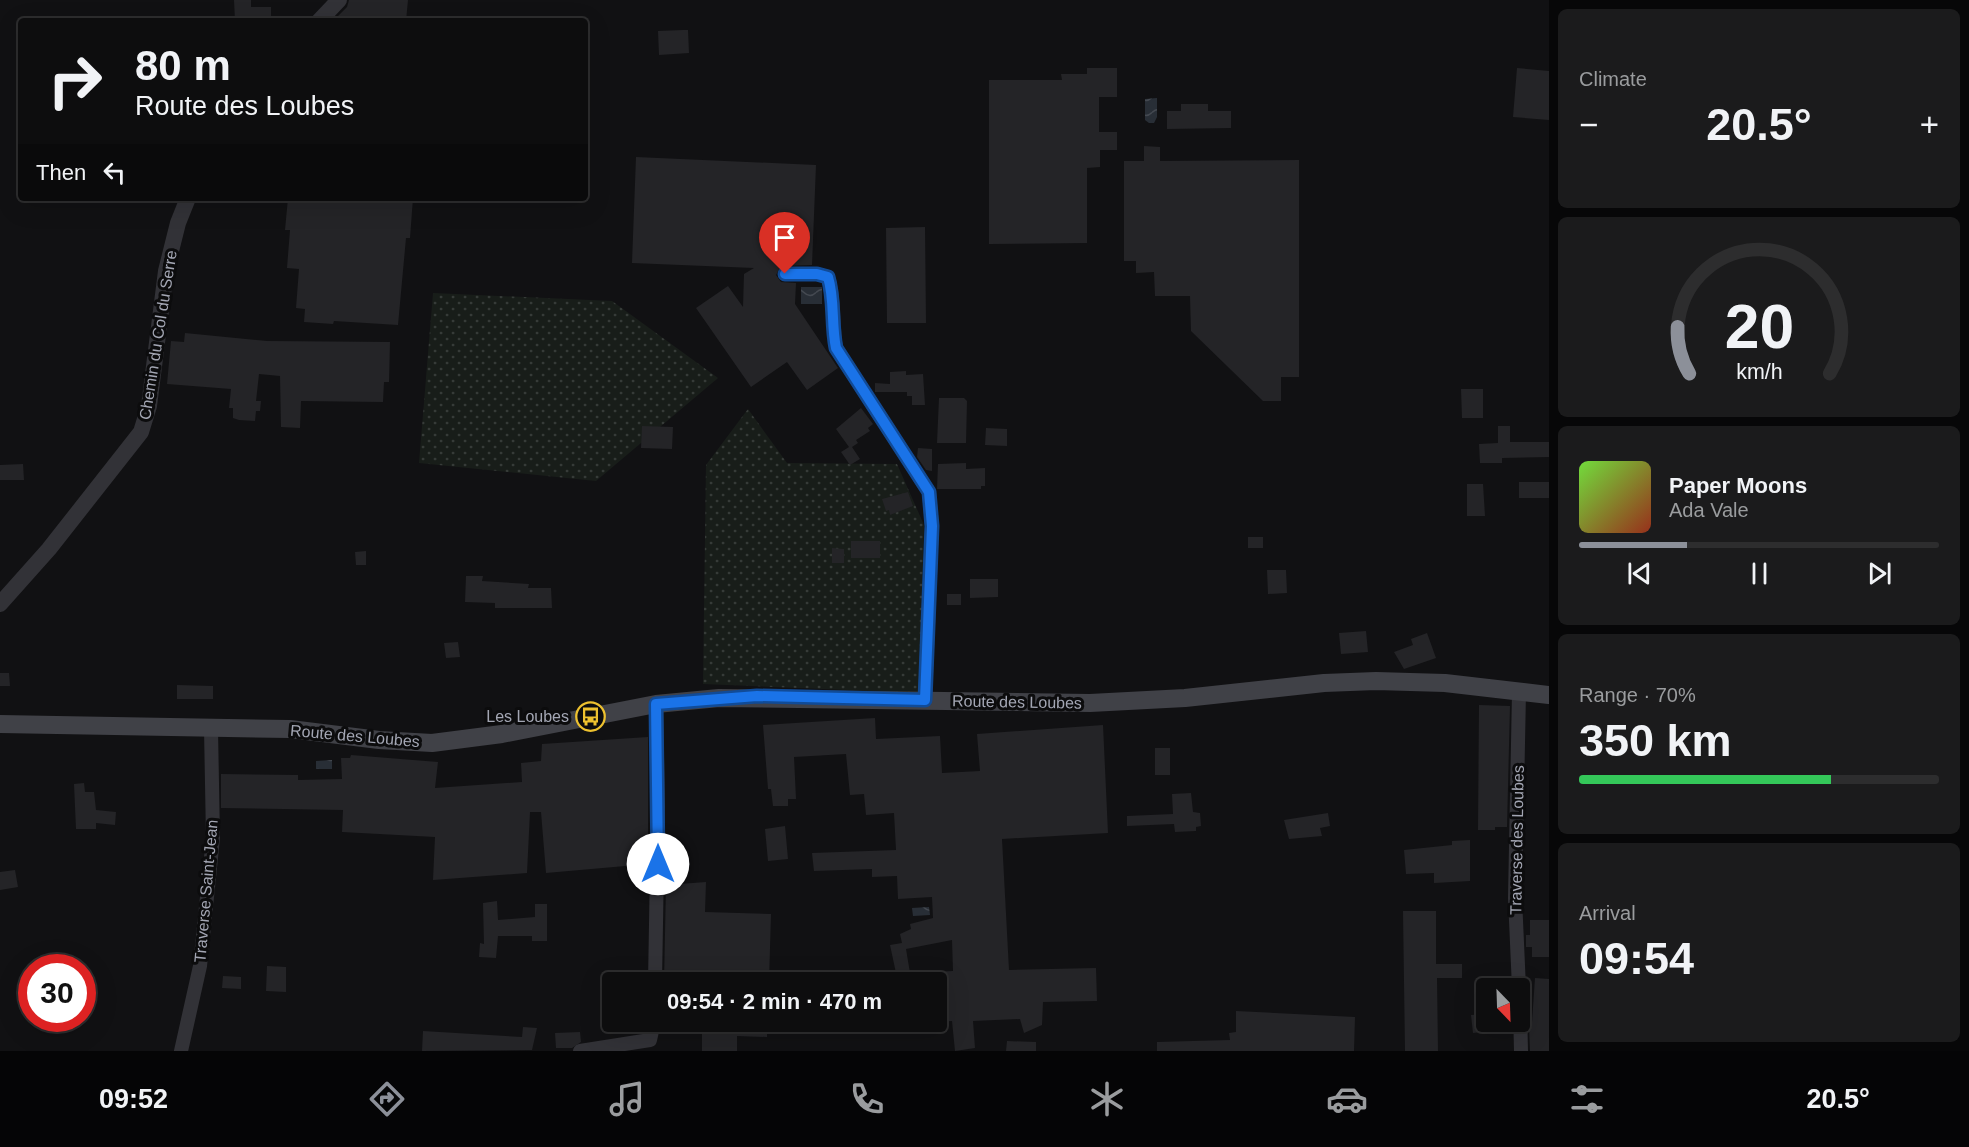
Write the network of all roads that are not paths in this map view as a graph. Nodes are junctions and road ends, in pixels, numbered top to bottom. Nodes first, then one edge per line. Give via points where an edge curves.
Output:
1 (339, 0) edge
2 (322, 18) edge
3 (187, 201) edge
4 (785, 274) dead end
5 (0, 604) edge
6 (1519, 692) junction
7 (1549, 695) edge
8 (925, 700) junction
9 (656, 704) junction
10 (0, 719) edge
11 (19, 723) junction
12 (0, 724) edge
13 (211, 729) junction
14 (655, 972) edge
15 (1519, 978) edge
16 (652, 1032) edge
17 (1521, 1032) edge
18 (181, 1051) edge
19 (580, 1051) edge
20 (1521, 1051) edge

1 - 2 street
3 - 5 street, Chemin du Col du Serre via 166,271 149,406 141,432 49,549
4 - 8 street via 828,277 836,348 929,492 932,526
6 - 7 main road, Route des Loubes
6 - 8 main road, Route des Loubes via 1445,683 1376,681 1090,703
6 - 15 street, Traverse des Loubes via 1515,898
8 - 9 main road, Route des Loubes via 757,696
9 - 13 main road, Route des Loubes via 502,734 432,743 290,729
9 - 14 street
10 - 11 main road, Route des Loubes
11 - 12 main road, Route des Loubes
11 - 13 main road, Route des Loubes
13 - 18 street, Traverse Saint-Jean via 213,838 200,966
16 - 19 street via 650,1040
17 - 20 street

